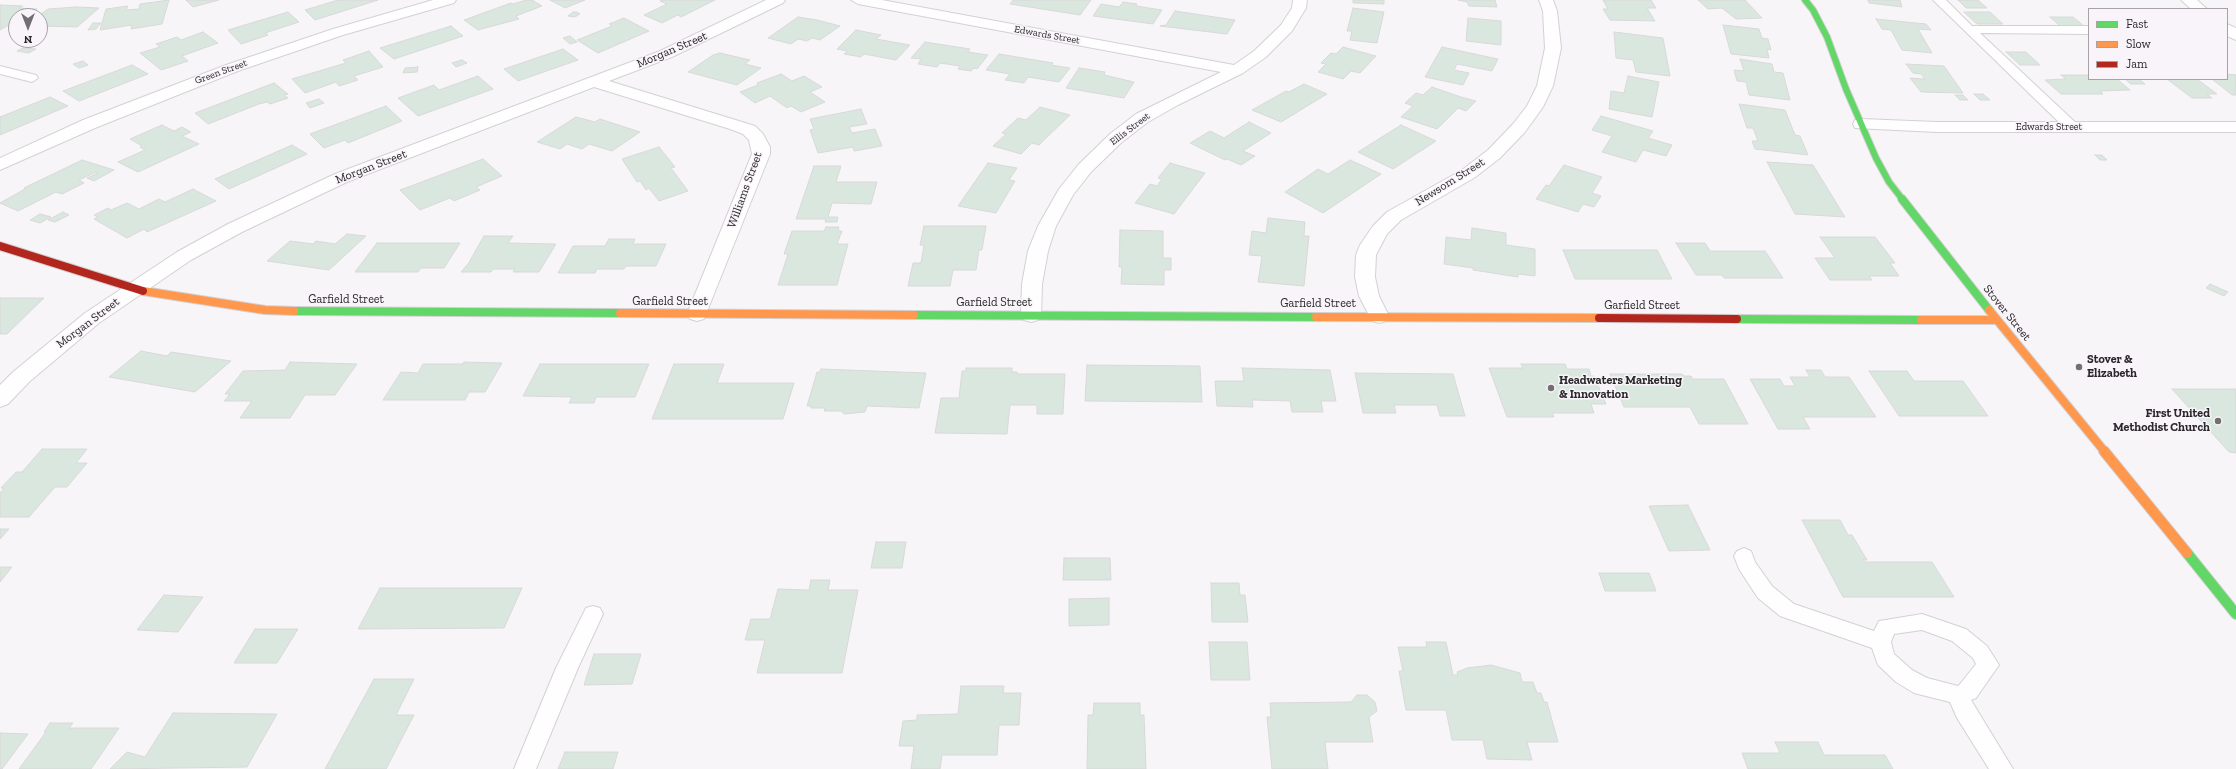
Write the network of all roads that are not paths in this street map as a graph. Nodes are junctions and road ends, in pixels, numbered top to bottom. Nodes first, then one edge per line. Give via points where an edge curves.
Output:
1 (449, 0) edge
2 (778, 0) edge
3 (858, 0) edge
4 (1300, 0) edge
5 (1546, 0) edge
6 (1805, 0) edge
7 (1939, 0) edge
8 (2188, 0) edge
9 (2199, 8) edge
10 (1970, 29) junction
11 (2088, 30) edge
12 (0, 70) edge
13 (1237, 70) junction
14 (32, 78) dead end
15 (594, 82) junction
16 (1861, 124) junction
17 (2072, 127) junction
18 (2236, 127) edge
19 (0, 165) edge
20 (0, 246) edge
21 (133, 289) junction
22 (697, 314) junction
23 (1031, 315) junction
24 (1379, 316) junction
25 (1997, 320) junction
26 (0, 399) edge
27 (1744, 556) dead end
28 (593, 614) dead end
29 (2236, 614) edge
30 (1881, 642) junction
31 (1958, 695) junction
32 (525, 769) edge
33 (2002, 769) edge

1 - 19 street, Green Street via 338,32 232,68 89,124
2 - 15 street, Morgan Street via 705,37
3 - 13 street, Edwards Street
4 - 13 street, Ellis Street via 1300,8 1287,28 1260,54
5 - 24 street, Newsom Street via 1552,28 1551,65 1538,100 1519,128 1494,154 1468,174 1394,216 1370,245 1366,255 1365,277 1369,296
6 - 16 street, Stover Street via 1828,37
7 - 10 lane
8 - 9 street
10 - 11 lane
10 - 17 lane
12 - 14 lane
13 - 23 street, Ellis Street via 1142,118 1116,138 1085,168 1065,194 1047,226 1038,252 1032,284
15 - 21 street, Morgan Street via 341,178 278,206 184,256
15 - 22 street, Williams Street via 749,130 761,147 761,154
16 - 17 street, Edwards Street
16 - 25 street, Stover Street via 1892,186
17 - 18 street, Edwards Street
20 - 21 street, Garfield Street
21 - 22 street, Garfield Street via 205,302 300,312
21 - 26 street, Morgan Street via 60,343
22 - 23 street, Garfield Street
23 - 24 street, Garfield Street
24 - 25 street, Garfield Street
25 - 29 street, Stover Street
27 - 30 lane via 1746,564 1765,592 1787,610
28 - 32 lane via 567,668
30 - 31 lane via 1885,659 1904,676 1922,686
30 - 31 lane via 1886,627 1922,622 1959,634 1980,652 1988,665 1968,690
31 - 33 lane via 1965,711

